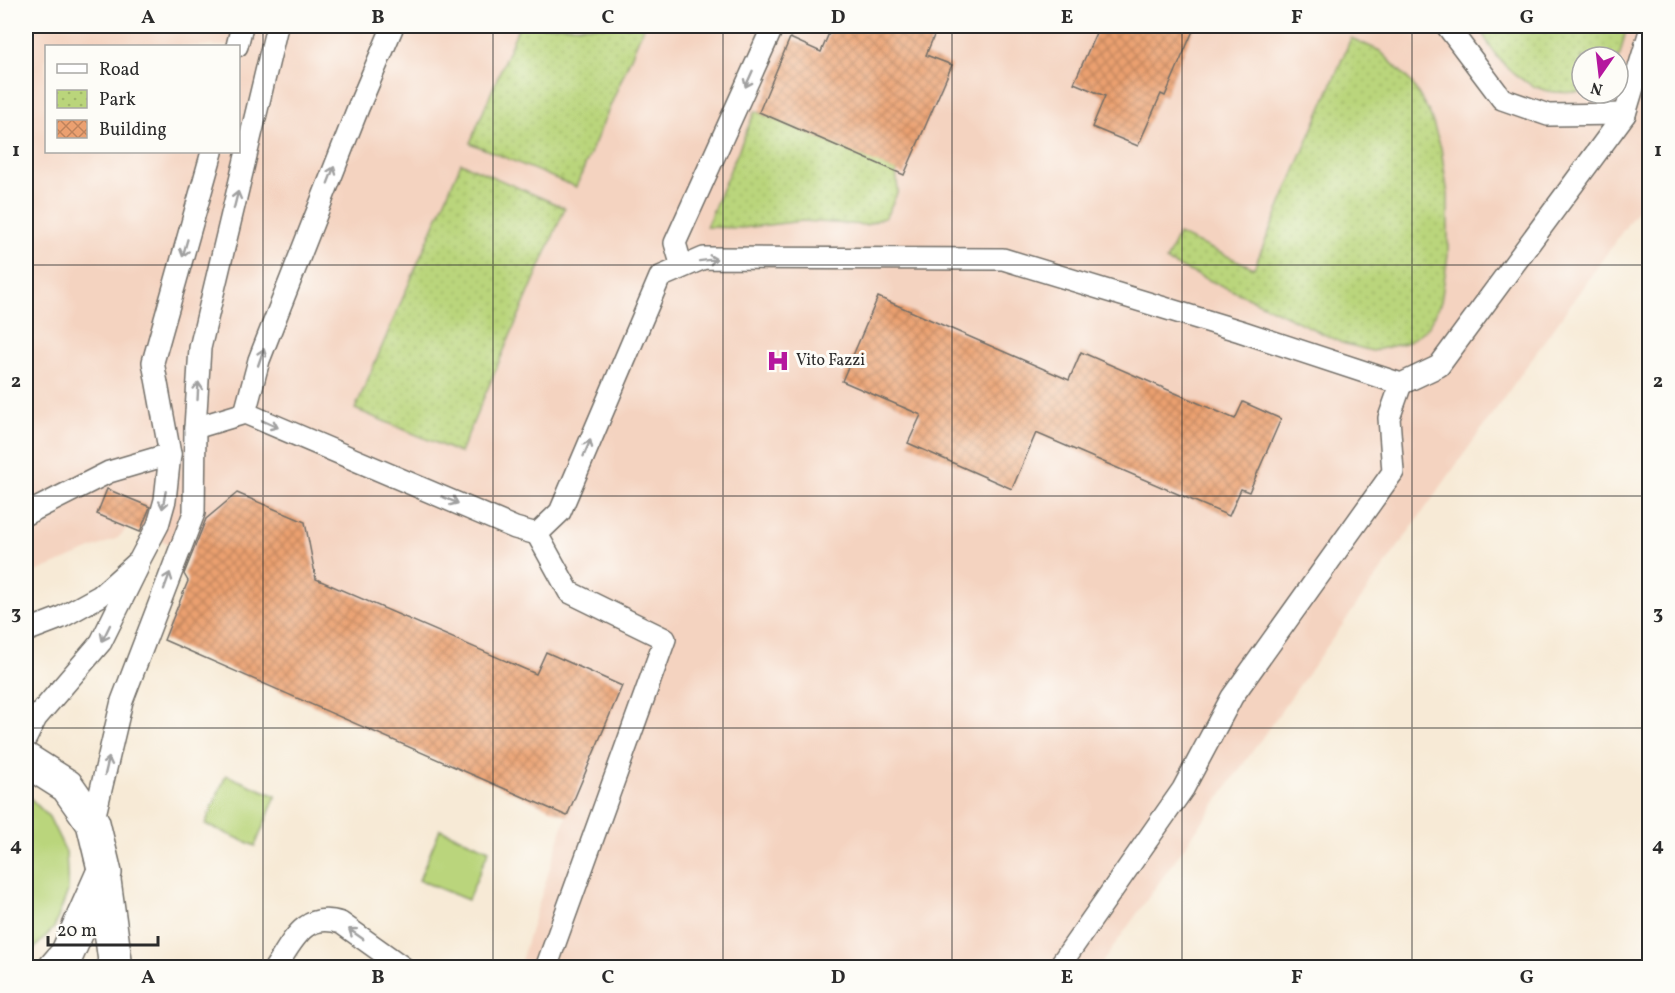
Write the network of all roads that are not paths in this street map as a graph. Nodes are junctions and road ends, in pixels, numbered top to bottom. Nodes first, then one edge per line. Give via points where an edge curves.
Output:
1 (242, 26) edge
2 (278, 26) edge
3 (393, 26) edge
4 (773, 26) edge
5 (1447, 26) edge
6 (1650, 31) edge
7 (237, 45) edge
8 (1646, 53) edge
9 (1625, 114) junction
10 (212, 153) edge
11 (682, 267) junction
12 (1401, 384) junction
13 (245, 413) junction
14 (195, 428) junction
15 (170, 453) junction
16 (26, 514) edge
17 (537, 534) junction
18 (150, 542) junction
19 (26, 631) edge
20 (26, 738) edge
21 (26, 760) edge
22 (93, 823) junction
23 (103, 873) junction
24 (55, 968) edge
25 (116, 968) edge
26 (274, 968) edge
27 (404, 968) edge
28 (546, 968) edge
29 (1058, 968) edge

1 - 7 lane
14 -> 2 lane via 200,348
13 -> 3 lane via 259,360
4 -> 11 lane via 675,243
5 - 9 lane via 1502,99 1548,115
6 - 8 lane
8 - 9 lane
9 - 12 lane via 1439,366
10 -> 15 lane via 153,362
11 -> 12 lane via 704,258 1003,259
17 -> 11 lane via 560,512 660,277
12 - 29 lane via 1389,418 1393,472 1232,698 1183,789
13 - 14 lane
13 -> 17 lane
22 -> 14 lane via 122,701 194,513
15 - 16 lane via 109,472
15 -> 18 lane via 165,500
17 - 28 lane via 569,592 665,639
18 - 19 lane via 139,561 100,596
18 -> 20 lane via 101,642 36,718
21 - 22 street via 67,786
22 - 23 street
23 - 24 street via 67,954
23 - 25 street
27 -> 26 lane via 330,919 314,920 299,932

